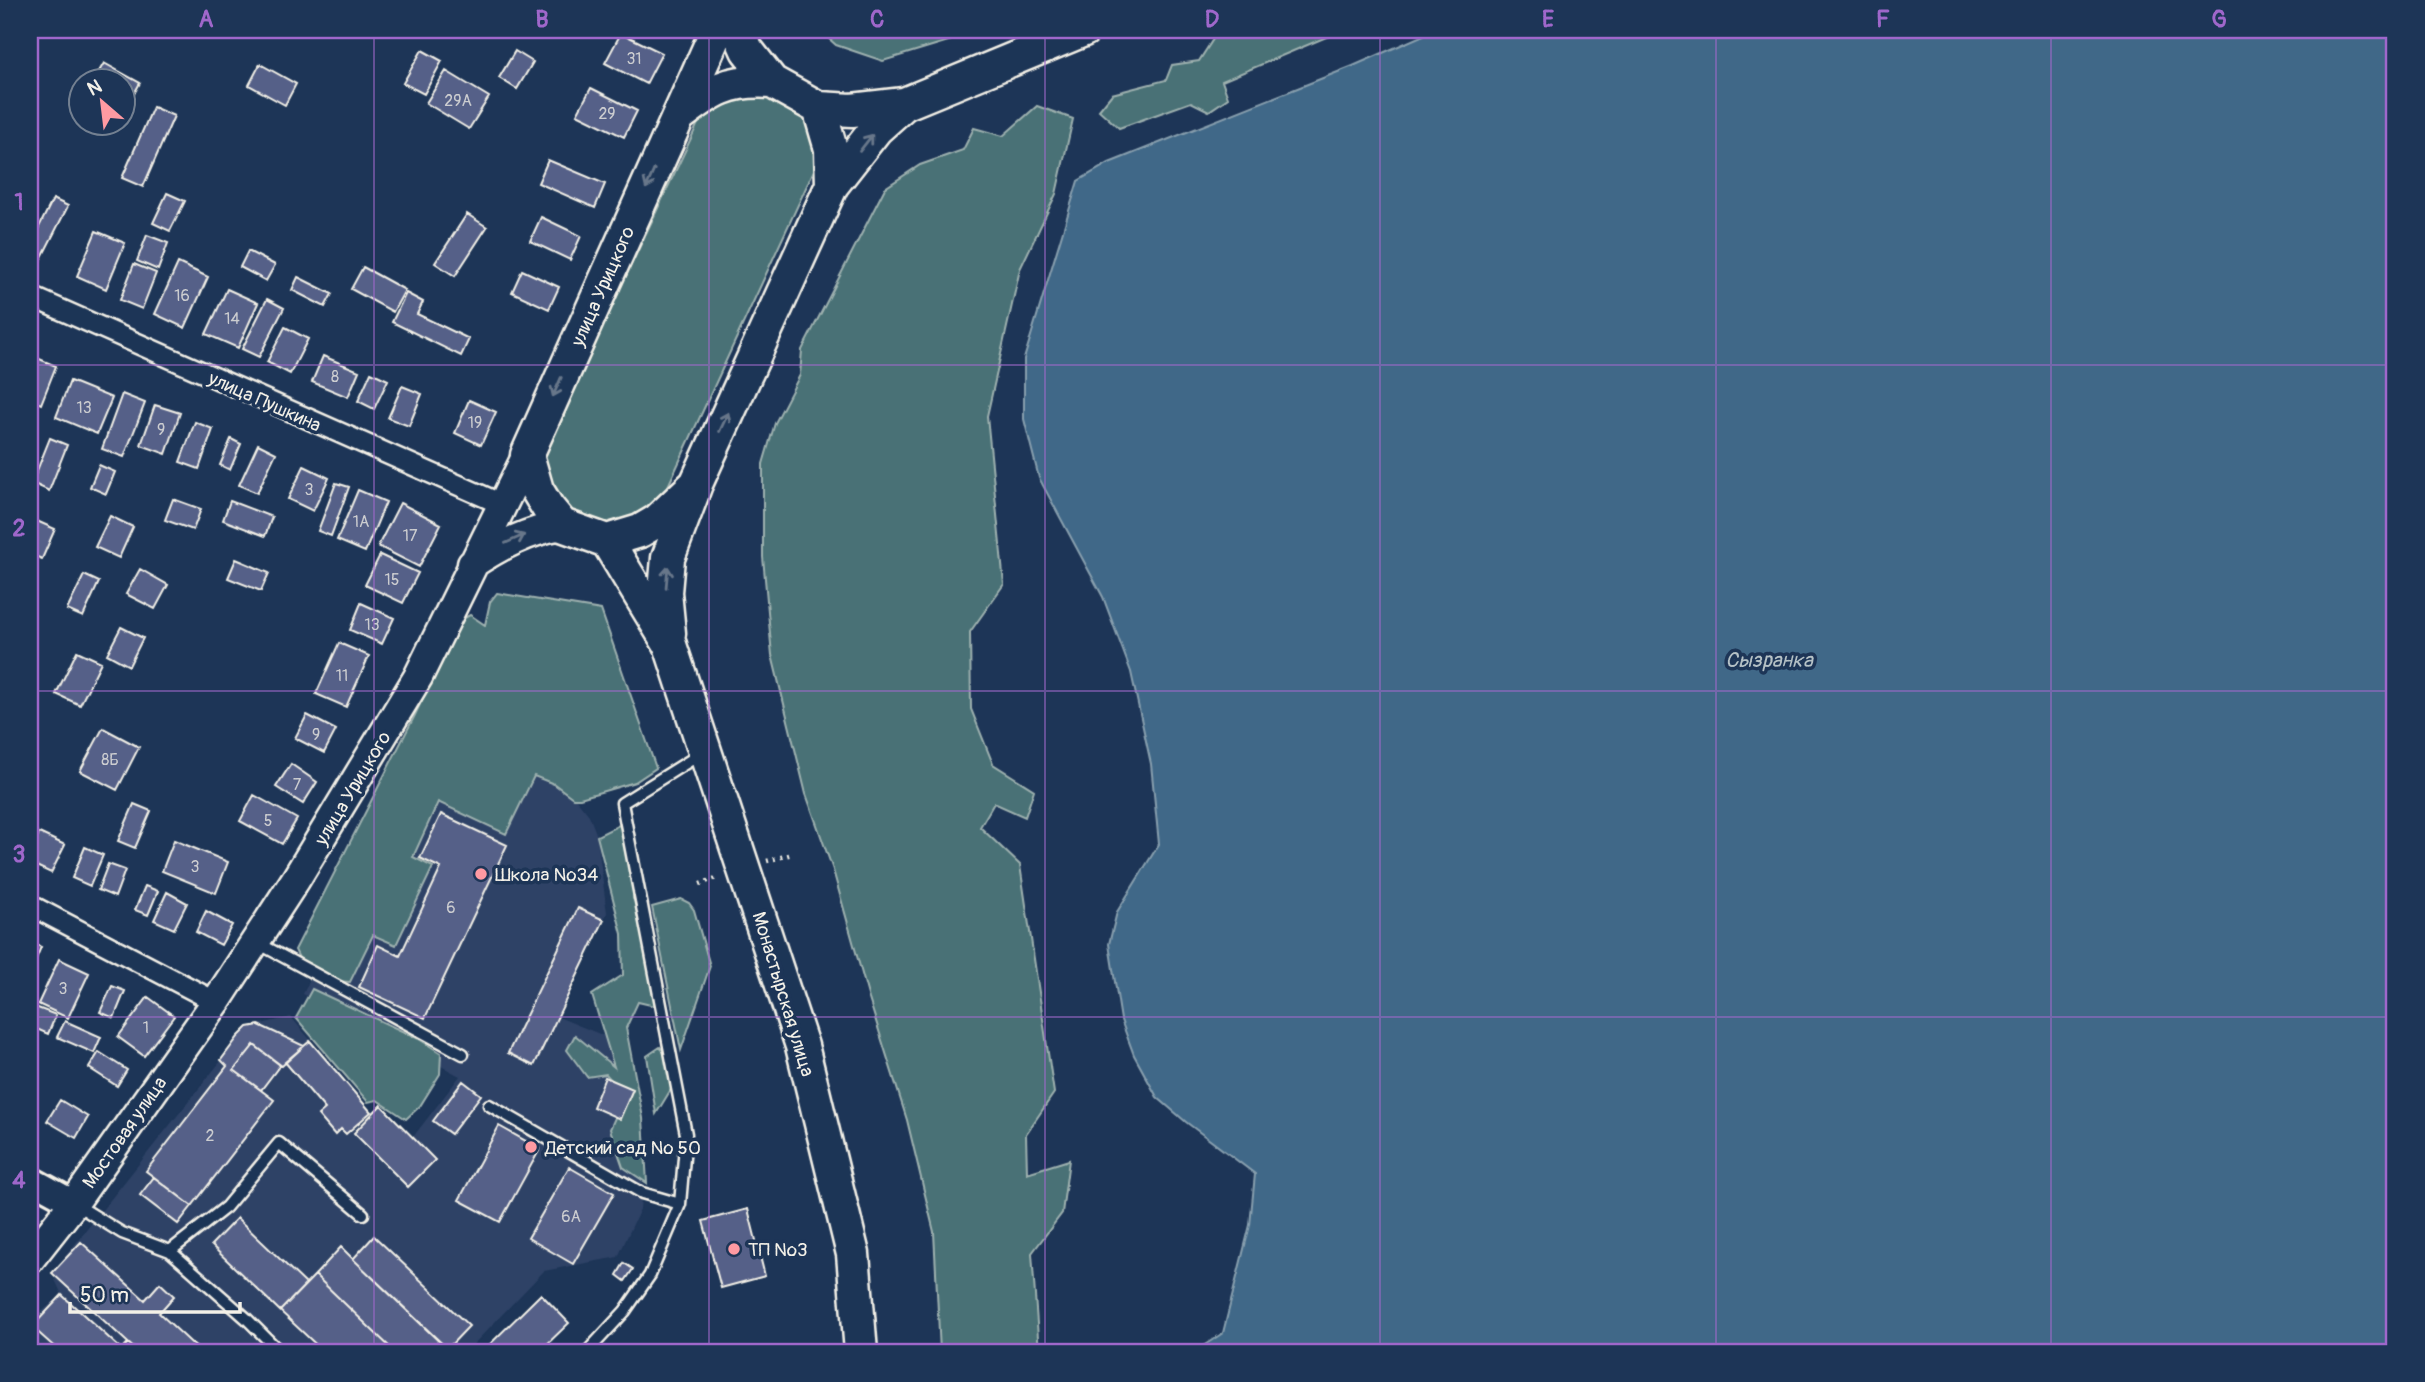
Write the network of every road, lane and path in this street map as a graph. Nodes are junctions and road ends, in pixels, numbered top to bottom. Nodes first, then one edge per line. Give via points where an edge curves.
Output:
1 (738, 30) edge
2 (1084, 30) edge
3 (707, 34) edge
4 (772, 82) junction
5 (904, 104) junction
6 (819, 108) junction
7 (678, 117) junction
8 (832, 185) junction
9 (30, 296) edge
10 (527, 455) junction
11 (696, 484) junction
12 (501, 504) junction
13 (562, 525) junction
14 (607, 541) junction
15 (472, 564) junction
16 (670, 645) junction
17 (706, 750) junction
18 (30, 905) edge
19 (255, 942) junction
20 (216, 1002) junction
21 (464, 1054) dead end
22 (489, 1105) dead end
23 (30, 1179) edge
24 (74, 1203) junction
25 (680, 1204) junction
26 (363, 1213) dead end
27 (170, 1251) junction
28 (30, 1259) edge
29 (280, 1352) edge
30 (587, 1352) edge
31 (862, 1352) edge

1 - 4 main road
2 - 5 main road via 1031,47
3 - 7 main road, улица Урицкого
4 - 6 main road
4 - 7 main road via 733,83
5 - 6 main road via 852,110
8 -> 5 main road via 876,130
6 - 8 main road via 831,149
7 -> 10 main road, улица Урицкого
11 -> 8 main road
9 - 12 street, улица Пушкина
10 - 12 main road, улица Урицкого
10 - 13 main road via 537,490
11 - 14 main road via 657,521
16 -> 11 main road via 665,592 668,558
12 - 15 main road, улица Урицкого
13 - 14 main road
15 -> 13 main road via 520,536
14 - 16 main road
15 - 19 main road, улица Урицкого via 404,700
16 - 17 main road, Монастырская улица
17 - 25 lane via 622,803 686,1134
17 - 31 main road, Монастырская улица via 802,1046 853,1254
18 - 20 street
19 - 20 main road, улица Урицкого
19 - 21 lane
20 - 24 main road, Мостовая улица
22 - 25 lane via 642,1193
23 - 24 street
24 - 27 lane via 122,1233
24 - 28 main road, Мостовая улица
25 - 30 lane via 650,1275
26 - 27 lane via 279,1143 226,1207
27 - 29 lane

